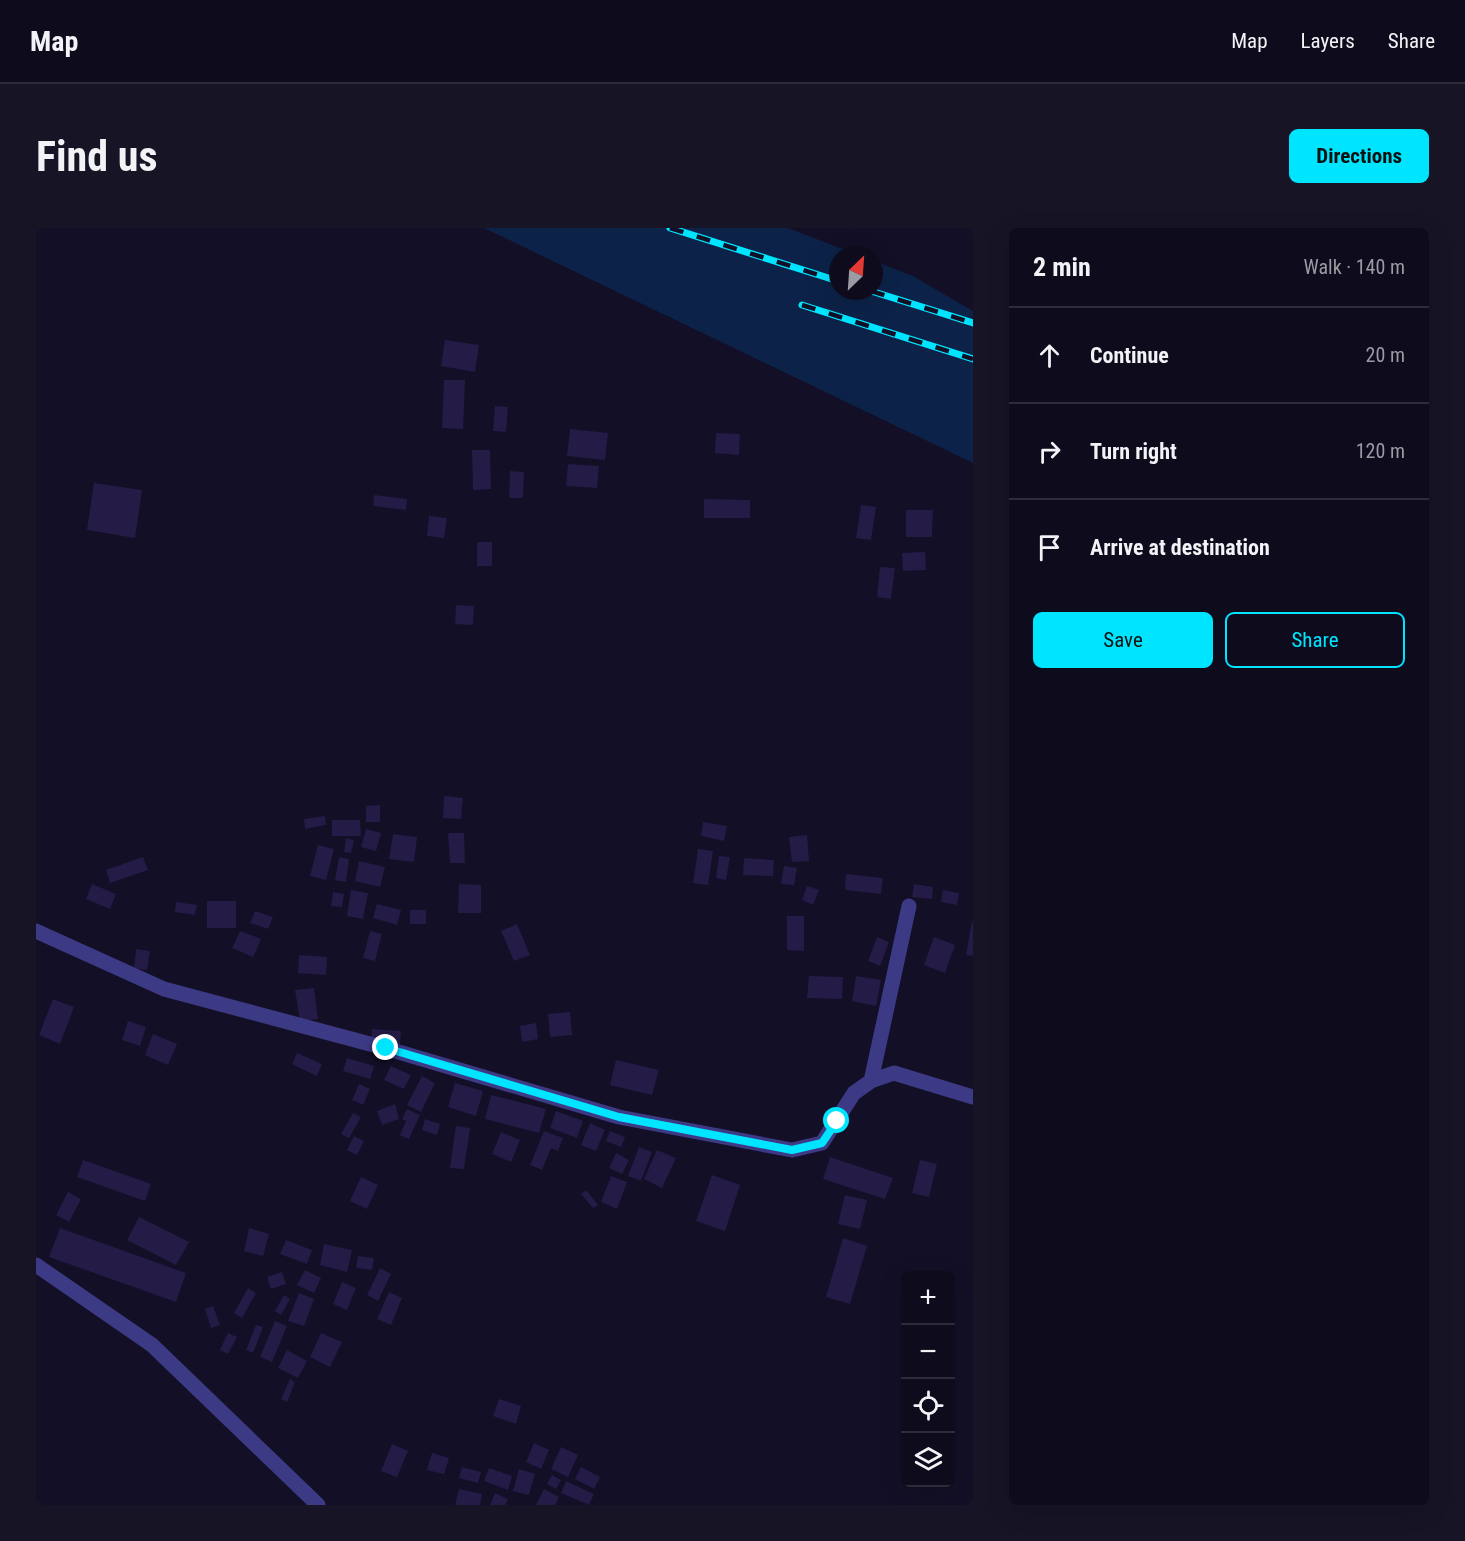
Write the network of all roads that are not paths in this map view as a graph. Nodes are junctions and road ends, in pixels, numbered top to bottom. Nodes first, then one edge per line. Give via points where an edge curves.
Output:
1 (909, 906) dead end
2 (36, 931) edge
3 (871, 1080) junction
4 (973, 1097) edge
5 (36, 1265) edge
6 (318, 1505) edge

1 - 3 street
2 - 3 street via 164,989 386,1048 619,1117 792,1150 822,1143 854,1093
3 - 4 street via 894,1073
5 - 6 street via 153,1345

